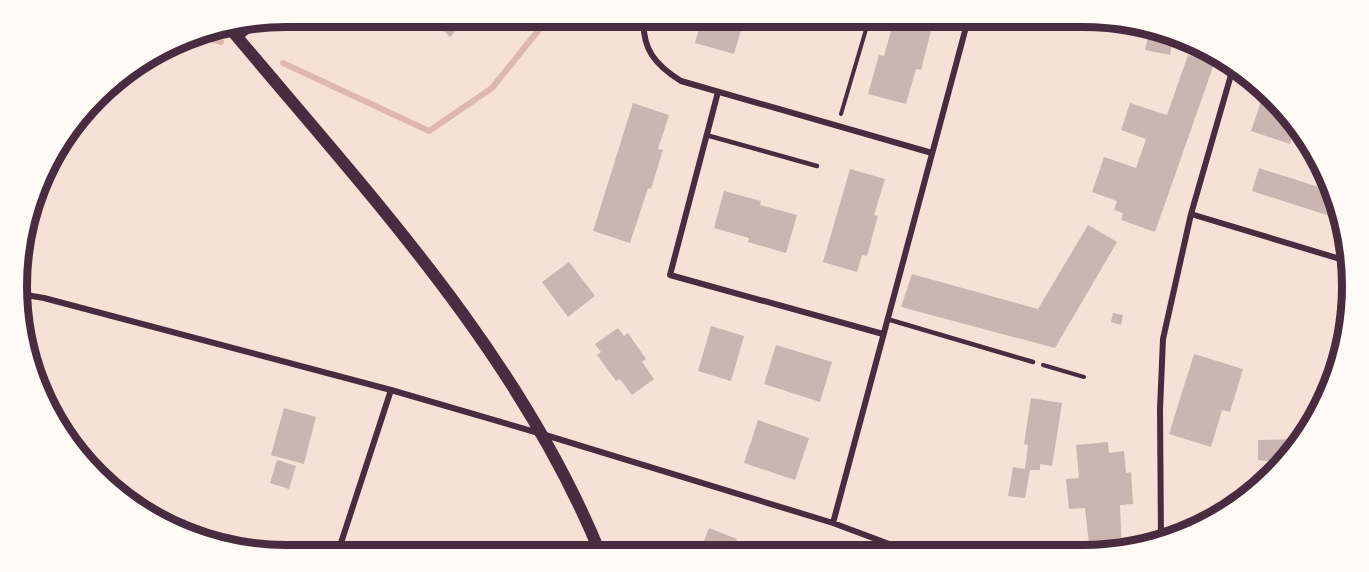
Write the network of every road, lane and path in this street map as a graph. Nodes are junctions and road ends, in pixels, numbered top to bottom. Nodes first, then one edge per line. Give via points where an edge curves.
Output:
1 (644, 27) edge
2 (867, 27) edge
3 (966, 27) edge
4 (250, 29) edge
5 (233, 32) edge
6 (239, 39) junction
7 (1231, 74) edge
8 (718, 92) junction
9 (837, 126) junction
10 (706, 135) junction
11 (932, 153) junction
12 (817, 165) dead end
13 (1191, 214) junction
14 (1340, 259) edge
15 (28, 295) edge
16 (887, 319) junction
17 (883, 334) junction
18 (1033, 362) joint
19 (1084, 377) dead end
20 (391, 390) junction
21 (542, 434) junction
22 (833, 523) junction
23 (1161, 533) edge
24 (340, 545) edge
25 (596, 545) edge
26 (892, 545) edge

1 - 8 street via 644,39 652,57 664,71 681,81
2 - 9 path
3 - 11 street
4 - 6 lane
5 - 6 main road
6 - 21 main road via 452,298
7 - 13 street
8 - 9 street
8 - 10 street
9 - 11 street
10 - 12 lane
10 - 17 street via 670,275
11 - 16 street
13 - 14 street
13 - 23 street via 1163,339
15 - 20 street
16 - 17 street
16 - 18 lane
17 - 22 street
18 - 19 path
20 - 21 street
20 - 24 street
21 - 22 street
21 - 25 main road
22 - 26 street

